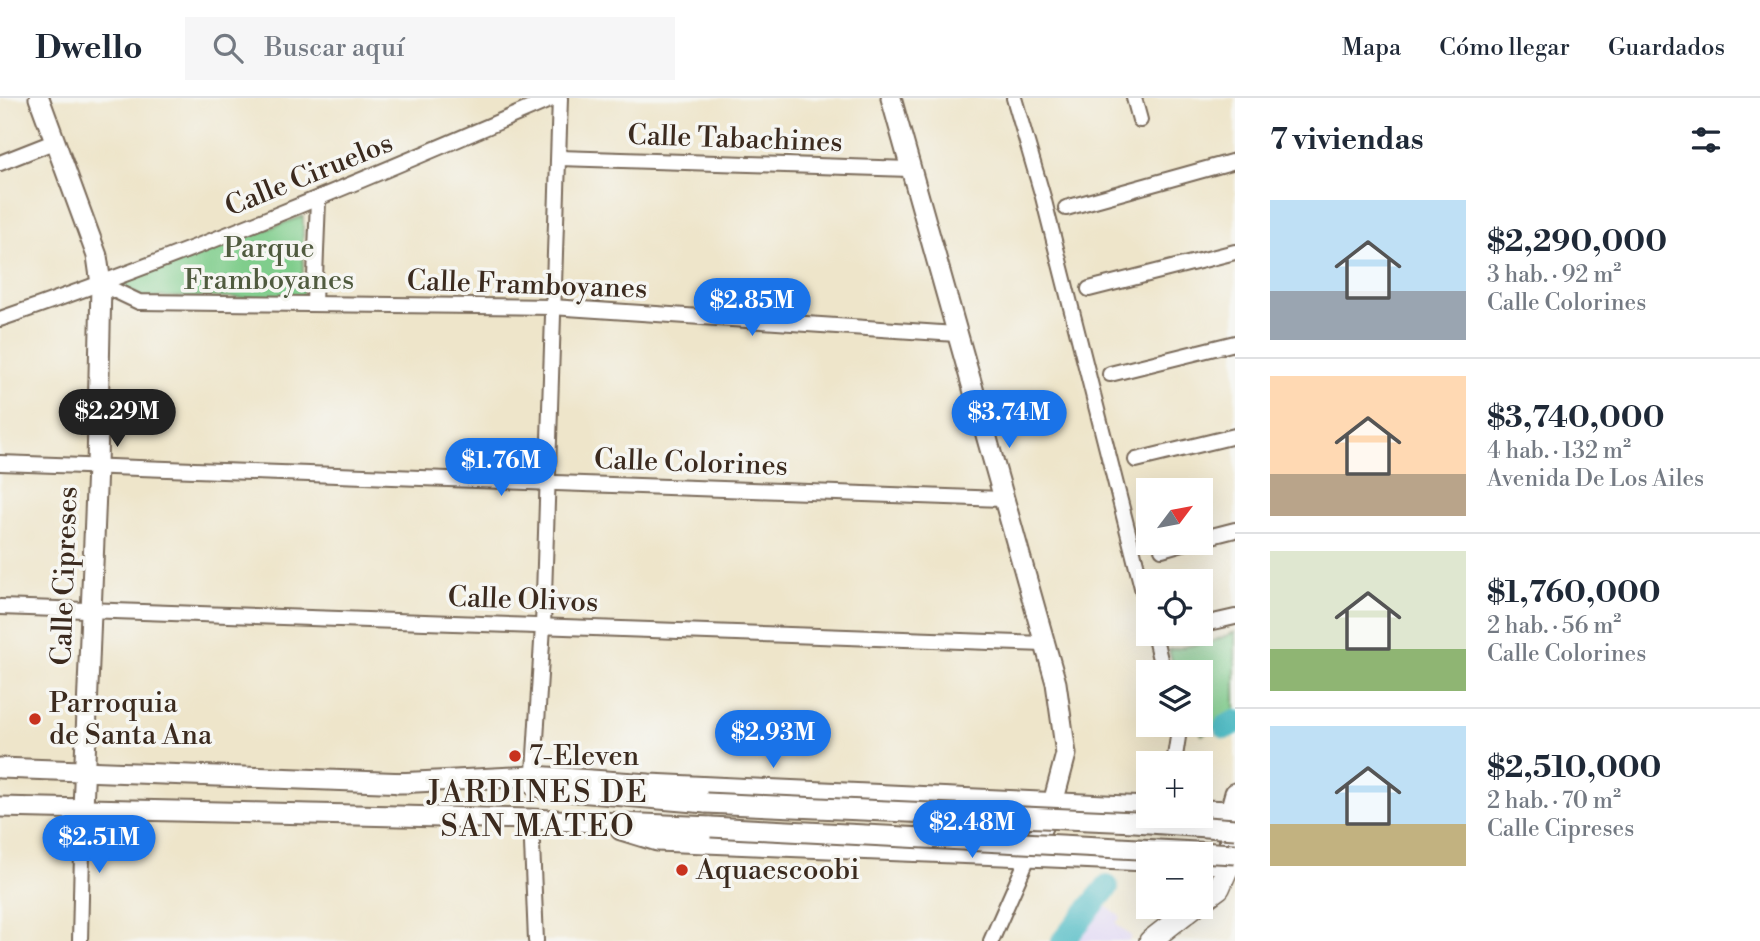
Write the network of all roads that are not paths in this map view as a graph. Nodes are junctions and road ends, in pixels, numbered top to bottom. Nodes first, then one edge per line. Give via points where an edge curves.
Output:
1 (39, 98) edge
2 (554, 98) edge
3 (560, 98) edge
4 (891, 98) edge
5 (1014, 98) edge
6 (1133, 98) edge
7 (1140, 120) dead end
8 (56, 141) junction
9 (559, 158) junction
10 (1235, 161) edge
11 (0, 163) edge
12 (910, 169) junction
13 (317, 200) junction
14 (1066, 208) dead end
15 (1235, 252) edge
16 (101, 284) junction
17 (1089, 289) dead end
18 (314, 303) junction
19 (552, 307) junction
20 (0, 319) edge
21 (956, 334) junction
22 (1235, 343) edge
23 (1110, 374) dead end
24 (1235, 436) edge
25 (1136, 460) dead end
26 (0, 463) edge
27 (97, 466) junction
28 (548, 482) junction
29 (1002, 499) junction
30 (1235, 530) edge
31 (1213, 536) edge
32 (1137, 569) edge
33 (0, 607) edge
34 (92, 610) junction
35 (1235, 617) edge
36 (1213, 622) edge
37 (543, 625) junction
38 (1045, 644) junction
39 (0, 768) edge
40 (85, 770) junction
41 (533, 782) junction
42 (1053, 803) junction
43 (1073, 804) junction
44 (1136, 804) edge
45 (0, 807) edge
46 (83, 809) junction
47 (1213, 810) edge
48 (1234, 811) edge
49 (531, 818) junction
50 (593, 822) junction
51 (1029, 855) junction
52 (1078, 857) junction
53 (1136, 859) edge
54 (1213, 863) edge
55 (1234, 863) edge
56 (1213, 892) edge
57 (1178, 919) edge
58 (80, 941) edge
59 (536, 941) edge
60 (991, 941) edge
61 (1150, 941) edge

1 - 8 street, Calle Cipreses
2 - 13 street, Calle Ciruelos
3 - 9 street
4 - 12 street
5 - 32 street
6 - 7 street
8 - 11 street
8 - 16 street, Calle Cipreses via 97,256
9 - 12 street, Calle Tabachines
9 - 19 street
10 - 14 street
12 - 21 street
13 - 16 street, Calle Ciruelos
13 - 18 street
15 - 17 street
16 - 18 street, Calle Framboyanes via 139,302
16 - 20 street, Calle Ciruelos
16 - 27 street, Calle Cipreses
18 - 19 street, Calle Framboyanes
19 - 21 street, Calle Framboyanes
19 - 28 street
21 - 29 street
22 - 23 street
24 - 25 street
26 - 27 street, Calle Colorines
27 - 28 street, Calle Colorines
27 - 34 street, Calle Cipreses
28 - 29 street, Calle Colorines
28 - 37 street
29 - 38 street
30 - 31 street
33 - 34 street, Calle Olivos
34 - 37 street, Calle Olivos
34 - 40 street, Calle Cipreses
35 - 36 street
37 - 38 street, Calle Olivos
37 - 41 street
38 - 42 street via 1066,754
39 - 40 street
40 - 41 street via 397,783
40 - 46 street, Calle Cipreses
41 - 42 street
41 - 48 street, bridge via 706,803 1121,822
42 - 43 street
42 - 51 street
43 - 44 street
43 - 52 street via 1066,814 1065,837
45 - 46 street
46 - 49 street
46 - 58 street, Calle Cipreses
47 - 48 street
48 - 55 street
49 - 50 street
49 - 59 street
50 - 51 street via 657,841
50 - 55 street, bridge
51 - 52 street
51 - 60 street
52 - 53 street
54 - 55 street
55 - 56 main road
57 - 61 main road

